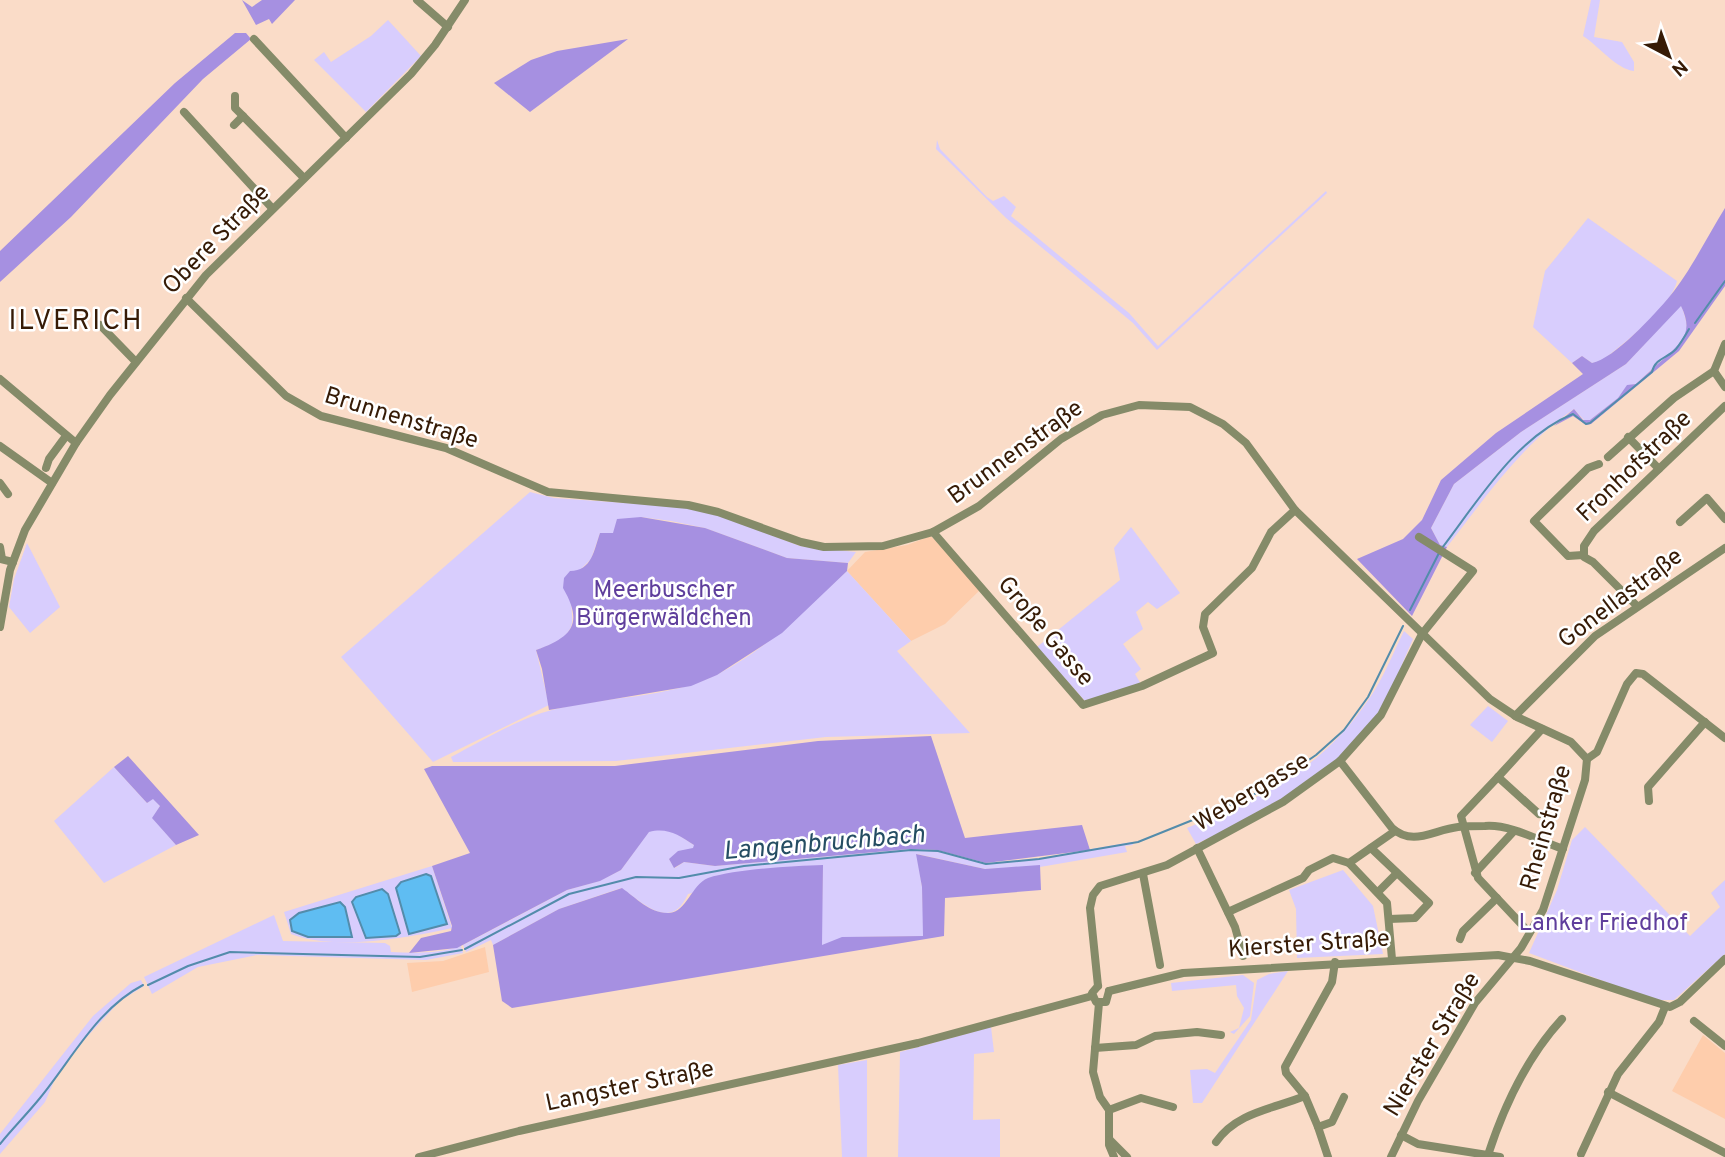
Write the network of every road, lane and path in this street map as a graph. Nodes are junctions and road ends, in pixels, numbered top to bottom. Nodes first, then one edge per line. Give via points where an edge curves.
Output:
1 (417, 0) edge
2 (465, 0) edge
3 (448, 27) junction
4 (254, 39) dead end
5 (235, 96) dead end
6 (184, 112) dead end
7 (243, 116) junction
8 (234, 125) dead end
9 (346, 138) junction
10 (304, 178) junction
11 (272, 208) junction
12 (186, 298) junction
13 (100, 325) dead end
14 (1725, 344) edge
15 (135, 362) junction
16 (1714, 371) junction
17 (1, 382) edge
18 (1725, 387) edge
19 (1725, 406) edge
20 (66, 436) junction
21 (1628, 437) junction
22 (76, 443) junction
23 (0, 446) edge
24 (1608, 457) dead end
25 (1599, 464) dead end
26 (46, 468) dead end
27 (1659, 469) junction
28 (52, 483) junction
29 (0, 484) edge
30 (8, 494) dead end
31 (1295, 510) junction
32 (1725, 519) edge
33 (1680, 522) dead end
34 (933, 532) junction
35 (1419, 537) dead end
36 (0, 547) edge
37 (1725, 548) edge
38 (1585, 557) junction
39 (1, 559) edge
40 (13, 562) junction
41 (1637, 606) junction
42 (0, 627) edge
43 (1422, 634) junction
44 (1515, 716) junction
45 (1705, 722) junction
46 (1542, 729) junction
47 (1725, 738) edge
48 (1587, 759) junction
49 (1340, 761) junction
50 (1498, 777) junction
51 (1649, 801) dead end
52 (1539, 814) dead end
53 (1464, 827) junction
54 (1395, 831) junction
55 (1514, 831) junction
56 (1197, 848) junction
57 (1371, 848) junction
58 (1563, 849) junction
59 (1349, 863) junction
60 (1397, 873) junction
61 (1475, 873) junction
62 (1143, 874) junction
63 (1378, 892) junction
64 (1497, 898) junction
65 (1228, 912) junction
66 (1389, 919) junction
67 (1524, 927) dead end
68 (1460, 939) dead end
69 (1243, 956) dead end
70 (1514, 957) junction
71 (1392, 959) junction
72 (1725, 959) edge
73 (1335, 962) junction
74 (1160, 965) dead end
75 (1098, 986) junction
76 (1109, 991) junction
77 (1092, 996) junction
78 (1099, 1003) junction
79 (1665, 1007) junction
80 (1562, 1019) dead end
81 (1694, 1021) dead end
82 (1220, 1035) dead end
83 (1725, 1046) edge
84 (1095, 1048) junction
85 (1608, 1092) junction
86 (1305, 1096) junction
87 (1344, 1097) dead end
88 (1173, 1107) dead end
89 (1109, 1110) junction
90 (1318, 1127) junction
91 (1401, 1135) junction
92 (1110, 1140) junction
93 (1216, 1142) dead end
94 (1725, 1153) edge
95 (1488, 1155) junction
96 (1583, 1156) edge
97 (419, 1157) edge
98 (1114, 1157) edge
99 (1127, 1157) edge
100 (1328, 1157) edge
101 (1391, 1157) edge
102 (1500, 1157) edge

1 - 3 street
2 - 3 street, Obere Straße
3 - 9 street, Obere Straße via 411,74
4 - 9 street
5 - 7 street via 235,108
6 - 11 street
7 - 8 street
7 - 10 street
9 - 10 street, Obere Straße
10 - 11 street, Obere Straße
11 - 12 street, Obere Straße
12 - 15 street, Obere Straße
12 - 34 street, Brunnenstraße via 295,403 331,419 446,448 548,492 688,505 833,548 883,546
13 - 15 street
14 - 16 street
15 - 22 street, Obere Straße
16 - 18 street
16 - 21 street
17 - 20 street
19 - 27 street, Fronhofstraße
20 - 22 street
20 - 26 street
21 - 24 street
21 - 27 street
22 - 28 street, Obere Straße
23 - 28 street
25 - 38 street via 1588,468 1534,521 1568,556
27 - 38 street, Fronhofstraße via 1594,531 1586,542
28 - 40 street, Obere Straße
29 - 30 street
31 - 34 street, Brunnenstraße via 1259,460 1229,429 1190,407 1157,403 1120,408 1086,423 979,506
31 - 34 street, Große Gasse via 1271,532 1252,568 1205,614 1203,627 1213,653 1142,686 1083,705
31 - 43 street, Brunnenstraße
32 - 33 street via 1707,498
35 - 43 street, Webergasse via 1473,571
36 - 39 street
37 - 41 street, Gonellastraße
38 - 41 street
39 - 40 street
40 - 42 street, Obere Straße
41 - 44 street, Gonellastraße via 1589,641
43 - 44 street, Brunnenstraße via 1490,699
43 - 49 street, Webergasse via 1381,715
44 - 46 street, Brunnenstraße
45 - 47 street
45 - 48 street, Rheinstraße via 1643,674 1634,674 1597,752
45 - 51 street via 1648,787
46 - 48 street, Brunnenstraße via 1571,742
46 - 50 street
48 - 58 street, Rheinstraße via 1586,780
49 - 54 street
49 - 56 street, Webergasse via 1283,802
50 - 52 street
50 - 53 street via 1462,812
53 - 54 street via 1415,838
53 - 55 street via 1487,825
53 - 61 street
54 - 57 street
55 - 58 street
55 - 61 street
56 - 62 street, Webergasse
56 - 65 street
57 - 59 street
57 - 60 street
58 - 70 street, Rheinstraße via 1543,910
59 - 63 street
59 - 65 street via 1332,858 1303,878
60 - 63 street
60 - 66 street via 1429,903 1415,918
61 - 64 street
62 - 74 street
62 - 75 street, Webergasse via 1110,881 1093,895 1090,908
63 - 66 street via 1388,903
64 - 67 street
64 - 68 street
65 - 69 street
66 - 71 street
70 - 71 street, Kierster Straße via 1480,954
70 - 79 street, Kierster Straße
70 - 91 street, Nierster Straße via 1475,1003
71 - 73 street, Kierster Straße
72 - 79 street via 1680,1002
73 - 76 street, Kierster Straße via 1182,973
73 - 86 street via 1332,982 1285,1067
75 - 76 street
75 - 77 street
76 - 78 street via 1109,999
77 - 78 street
77 - 97 street, Langster Straße via 849,1059
78 - 84 street
79 - 85 street
80 - 95 street via 1526,1068
81 - 83 street
82 - 84 street via 1155,1036 1136,1045
84 - 89 street via 1093,1072
85 - 94 street
85 - 96 street
86 - 90 street
86 - 93 street via 1240,1119
87 - 90 street via 1332,1122
88 - 89 street via 1141,1098
89 - 92 street
90 - 100 street
91 - 95 street via 1418,1144
91 - 101 street, Nierster Straße
92 - 98 street
92 - 99 street
95 - 102 street

